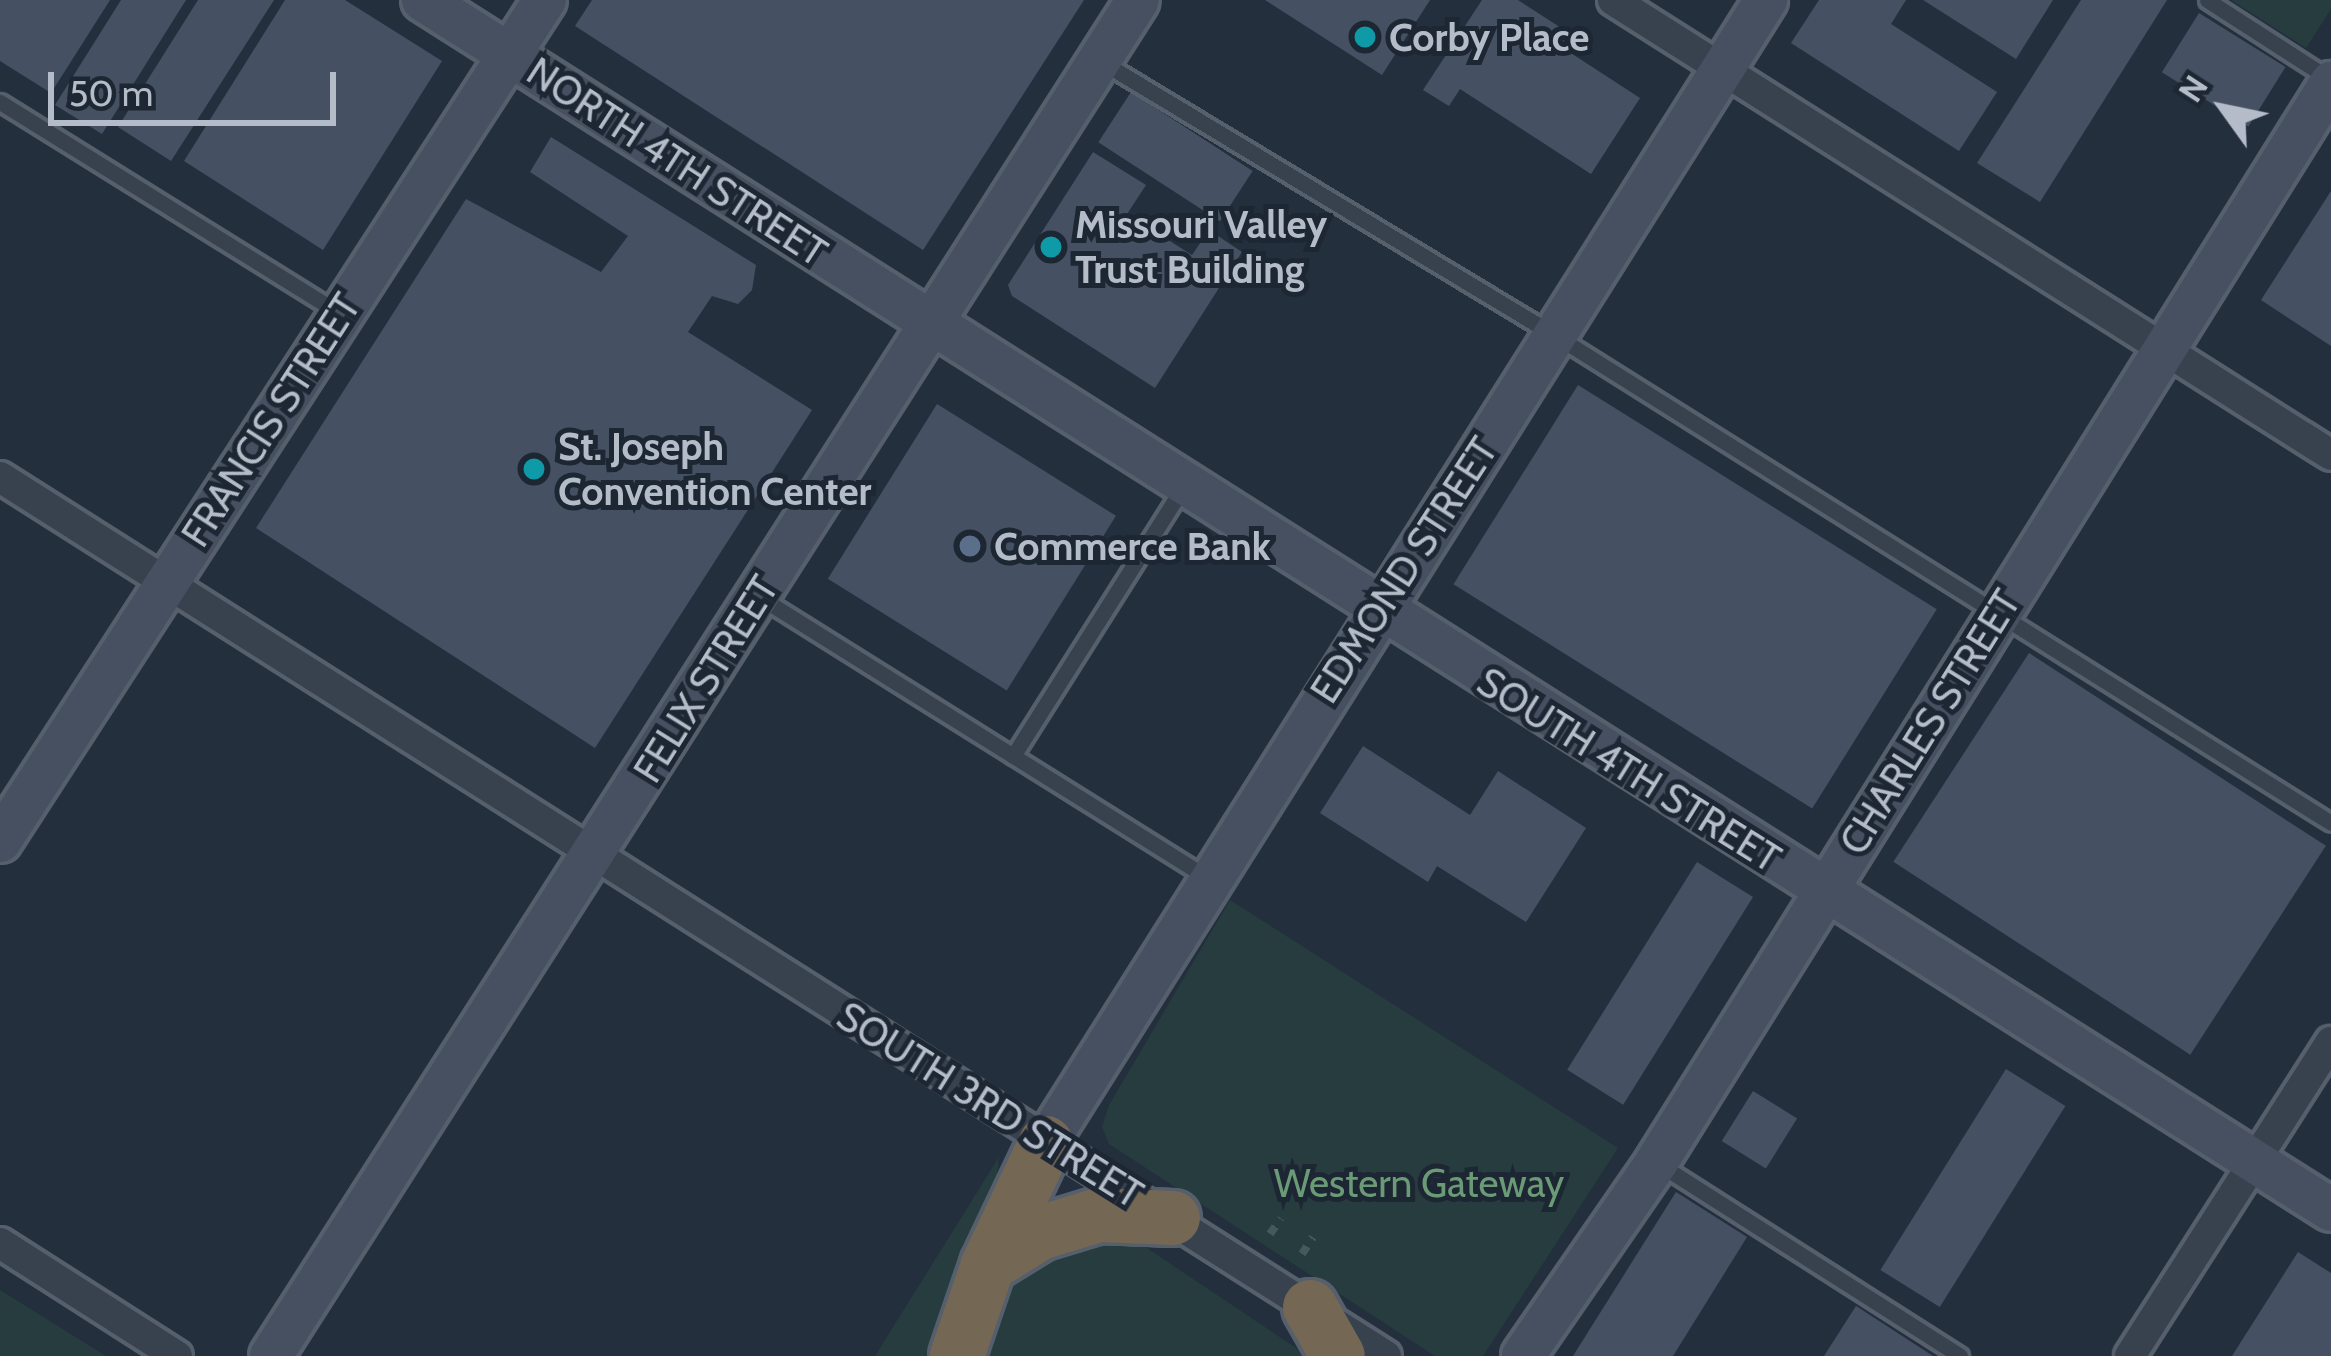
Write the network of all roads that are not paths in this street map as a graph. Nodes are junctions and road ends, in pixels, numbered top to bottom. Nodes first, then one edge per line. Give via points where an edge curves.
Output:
1 (424, 0) edge
2 (544, 0) edge
3 (1138, 0) edge
4 (1612, 0) edge
5 (1766, 0) edge
6 (2206, 0) edge
7 (510, 55) junction
8 (1099, 61) junction
9 (1722, 70) junction
10 (2331, 82) edge
11 (0, 102) edge
12 (340, 314) junction
13 (931, 324) junction
14 (1556, 336) junction
15 (2163, 350) junction
16 (2331, 455) edge
17 (0, 477) edge
18 (1183, 487) junction
19 (165, 583) junction
20 (758, 596) junction
21 (1376, 611) junction
22 (1997, 615) junction
23 (1013, 756) junction
24 (2331, 823) edge
25 (0, 841) edge
26 (592, 857) junction
27 (1210, 879) junction
28 (1824, 893) junction
29 (2331, 1042) edge
30 (1046, 1143) junction
31 (2254, 1161) junction
32 (1656, 1162) junction
33 (2331, 1210) edge
34 (1173, 1219) junction
35 (0, 1243) edge
36 (988, 1265) junction
37 (1310, 1307) junction
38 (177, 1356) edge
39 (271, 1356) edge
40 (957, 1356) edge
41 (1338, 1356) edge
42 (1386, 1356) edge
43 (1523, 1356) edge
44 (1960, 1356) edge
45 (2130, 1356) edge

1 - 7 main road, NORTH 4TH STREET
2 - 7 main road, FRANCIS STREET
3 - 8 main road, FELIX STREET
4 - 9 street
5 - 9 main road, EDMOND STREET
6 - 10 lane
7 - 12 main road, FRANCIS STREET
7 - 13 main road, NORTH 4TH STREET
8 - 13 main road, FELIX STREET
8 - 14 lane
9 - 14 main road, EDMOND STREET
9 - 15 street
10 - 15 main road, CHARLES STREET
11 - 12 lane
12 - 19 main road, FRANCIS STREET
13 - 18 main road, SOUTH 4TH STREET
13 - 20 main road, FELIX STREET
14 - 21 main road, EDMOND STREET
14 - 22 lane
15 - 16 street
15 - 22 main road, CHARLES STREET
17 - 19 street, SOUTH 3RD STREET
18 - 21 main road, SOUTH 4TH STREET
18 - 23 lane
19 - 25 main road, FRANCIS STREET
19 - 26 street, SOUTH 3RD STREET
20 - 23 lane
20 - 26 main road, FELIX STREET
21 - 27 main road, EDMOND STREET
21 - 28 main road, SOUTH 4TH STREET
22 - 24 lane
22 - 28 main road, CHARLES STREET
23 - 27 lane
26 - 30 street, SOUTH 3RD STREET
26 - 39 main road, FELIX STREET
27 - 30 main road, EDMOND STREET
28 - 31 main road, SOUTH 4TH STREET
28 - 32 main road, CHARLES STREET
29 - 31 street
30 - 34 street, SOUTH 3RD STREET
30 - 36 highway
31 - 33 main road, SOUTH 4TH STREET
31 - 45 street
32 - 43 main road, CHARLES STREET
32 - 44 lane
34 - 36 highway via 1099,1215 1040,1233
34 - 37 street, SOUTH 3RD STREET
35 - 38 street
36 - 40 highway
37 - 41 highway
37 - 42 street, SOUTH 3RD STREET

